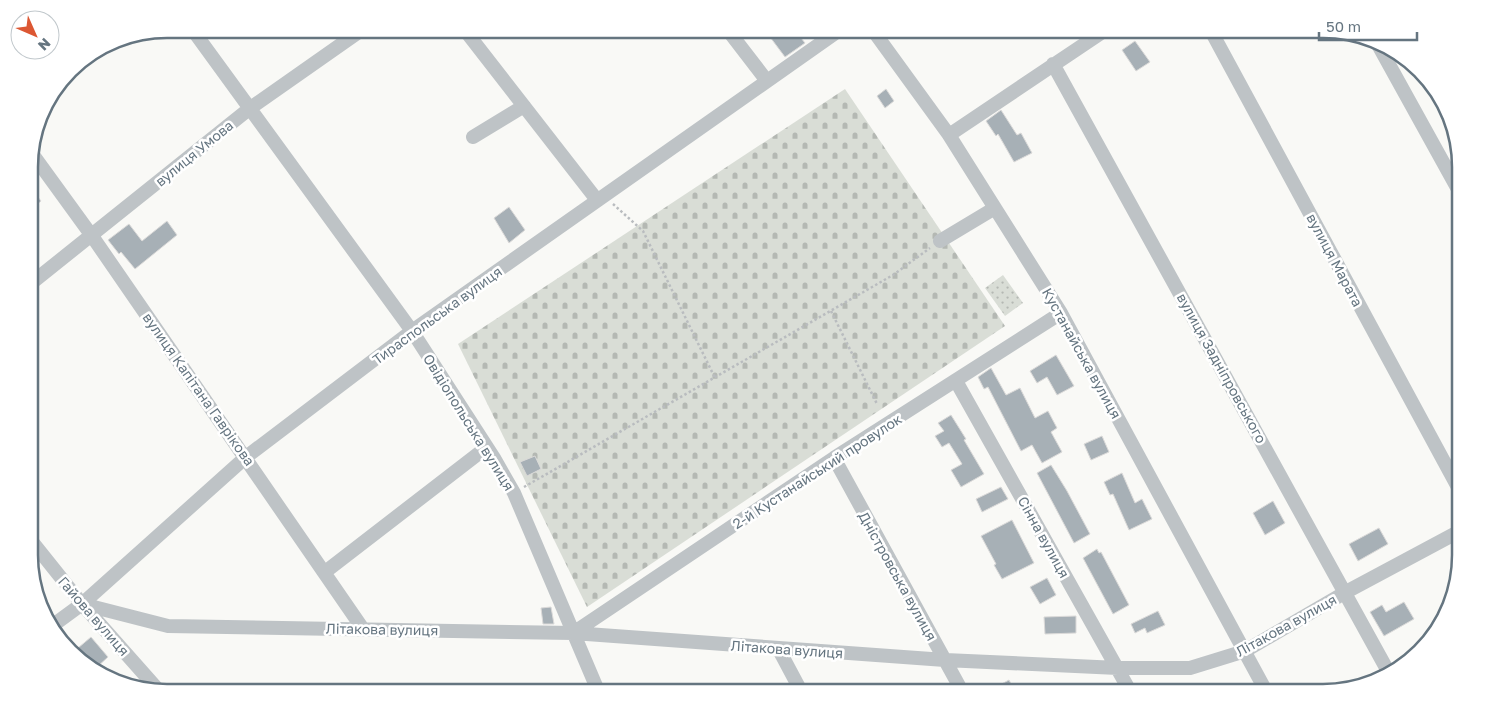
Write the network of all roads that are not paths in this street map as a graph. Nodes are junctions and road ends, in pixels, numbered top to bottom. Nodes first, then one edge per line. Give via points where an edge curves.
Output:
1 (198, 38) edge
2 (350, 38) edge
3 (471, 38) edge
4 (734, 38) edge
5 (828, 38) edge
6 (879, 38) edge
7 (1093, 38) edge
8 (1215, 38) edge
9 (1382, 53) edge
10 (1053, 64) junction
11 (767, 81) junction
12 (524, 106) junction
13 (249, 109) junction
14 (949, 135) junction
15 (472, 137) dead end
16 (38, 163) edge
17 (1452, 178) edge
18 (600, 198) junction
19 (995, 208) junction
20 (92, 236) junction
21 (940, 241) road end
22 (38, 278) edge
23 (1062, 313) junction
24 (412, 331) junction
25 (956, 381) junction
26 (487, 447) junction
27 (246, 457) junction
28 (834, 458) junction
29 (1452, 476) edge
30 (1452, 536) edge
31 (38, 549) edge
32 (325, 572) junction
33 (1346, 592) junction
34 (82, 604) junction
35 (57, 623) edge
36 (363, 629) junction
37 (574, 633) junction
38 (778, 648) junction
39 (1245, 651) junction
40 (945, 660) junction
41 (1386, 667) edge
42 (1118, 668) junction
43 (152, 683) edge
44 (595, 684) edge
45 (797, 684) edge
46 (958, 684) edge
47 (1126, 684) edge
48 (1262, 684) edge

1 - 13 street, Овідіопольська вулиця
2 - 13 street, вулиця Умова
3 - 12 street
4 - 11 street
5 - 11 street, Тираспольська вулиця
6 - 14 street, Кустанайська вулиця
7 - 10 street
8 - 29 street, вулиця Марата
9 - 17 street
10 - 14 street
10 - 33 street, вулиця Задніпровського
11 - 18 street, Тираспольська вулиця
12 - 15 street
12 - 18 street
13 - 20 street, вулиця Умова
13 - 24 street, Овідіопольська вулиця
14 - 19 street, Кустанайська вулиця
16 - 20 street, вулиця Капітана Гаврікова
18 - 24 street, Тираспольська вулиця
19 - 21 street
19 - 23 street, Кустанайська вулиця
20 - 22 street, вулиця Умова
20 - 27 street, вулиця Капітана Гаврікова
23 - 25 street, 2-й Кустанайський провулок
23 - 39 street, Кустанайська вулиця
24 - 26 street, Овідіопольська вулиця
24 - 27 street, Тираспольська вулиця
25 - 28 street, 2-й Кустанайський провулок
25 - 42 street, Сінна вулиця
26 - 32 street
26 - 37 street, Овідіопольська вулиця via 514,493
27 - 32 street, вулиця Капітана Гаврікова
27 - 34 street, Тираспольська вулиця
28 - 37 street, 2-й Кустанайський провулок
28 - 40 street, Дністровська вулиця
30 - 33 street, Літакова вулиця
31 - 34 street, Гайова вулиця
32 - 36 street, вулиця Капітана Гаврікова
33 - 39 street, Літакова вулиця
33 - 41 street, вулиця Задніпровського
34 - 35 street, Тираспольська вулиця
34 - 36 street, Літакова вулиця via 168,626
34 - 43 street, Гайова вулиця
36 - 37 street, Літакова вулиця
37 - 38 street, Літакова вулиця
37 - 44 street, Овідіопольська вулиця
38 - 40 street, Літакова вулиця
38 - 45 street
39 - 42 street, Літакова вулиця via 1190,668
39 - 48 street, Кустанайська вулиця
40 - 42 street, Літакова вулиця
40 - 46 street, Дністровська вулиця
42 - 47 street, Сінна вулиця

